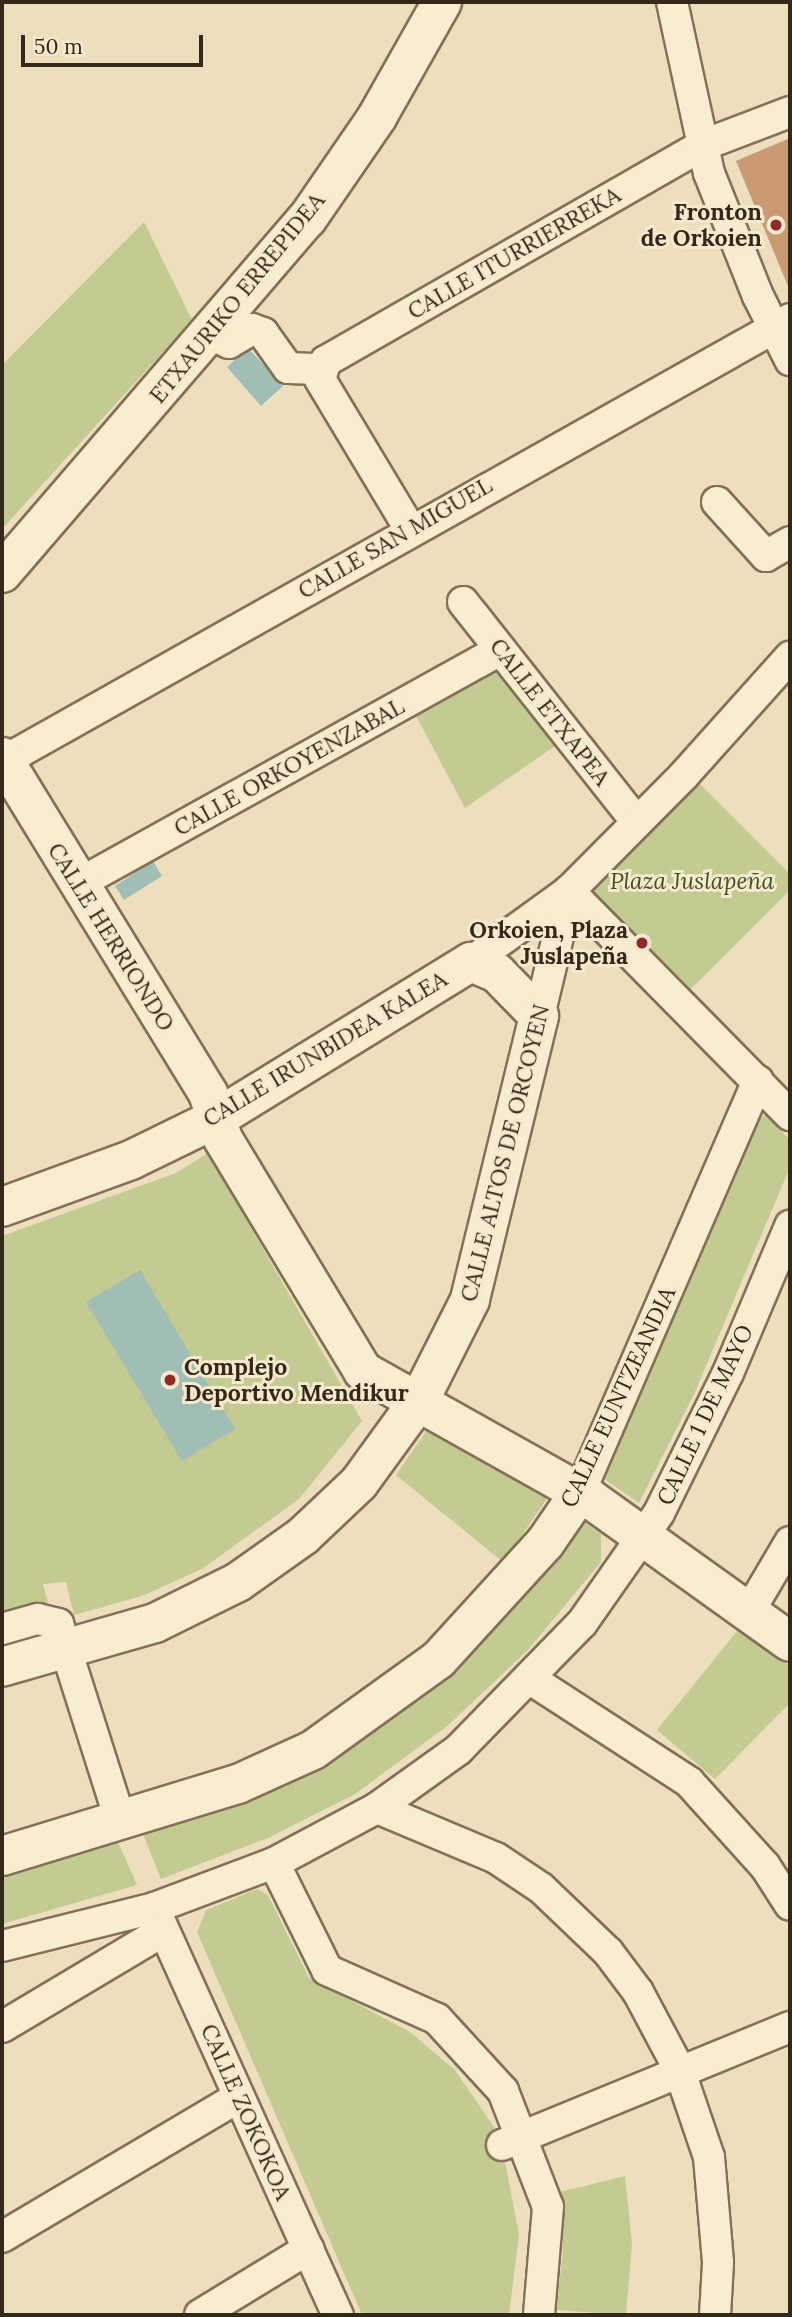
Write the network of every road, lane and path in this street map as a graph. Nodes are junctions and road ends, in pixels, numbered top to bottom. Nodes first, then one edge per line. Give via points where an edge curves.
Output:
1 (423, 2) edge
2 (442, 2) edge
3 (672, 2) edge
4 (790, 112) edge
5 (701, 146) junction
6 (781, 324) edge
7 (211, 334) junction
8 (790, 360) edge
9 (320, 369) junction
10 (717, 502) dead end
11 (410, 530) junction
12 (790, 542) edge
13 (2, 548) edge
14 (2, 573) edge
15 (463, 602) dead end
16 (500, 650) junction
17 (790, 657) edge
18 (3, 760) edge
19 (636, 821) junction
20 (78, 884) junction
21 (569, 891) junction
22 (471, 962) junction
23 (539, 1016) junction
24 (758, 1081) junction
25 (790, 1115) edge
26 (217, 1118) junction
27 (2, 1207) edge
28 (790, 1226) edge
29 (420, 1399) junction
30 (580, 1492) junction
31 (644, 1533) junction
32 (790, 1542) edge
33 (750, 1610) junction
34 (2, 1629) edge
35 (790, 1642) edge
36 (67, 1648) junction
37 (2, 1667) edge
38 (532, 1680) junction
39 (377, 1808) junction
40 (121, 1823) junction
41 (2, 1856) edge
42 (274, 1863) junction
43 (790, 1905) edge
44 (159, 1919) junction
45 (2, 1946) edge
46 (2, 2027) edge
47 (790, 2027) edge
48 (679, 2069) junction
49 (239, 2097) junction
50 (512, 2140) junction
51 (2, 2236) edge
52 (308, 2249) junction
53 (200, 2315) edge
54 (338, 2315) edge
55 (539, 2315) edge
56 (715, 2315) edge

1 - 13 street, ETXAURIKO ERREPIDEA via 394,58 292,213
2 - 7 street, ETXAURIKO ERREPIDEA via 377,117 307,219
3 - 5 street
4 - 5 street, CALLE ITURRIERREKA
5 - 6 street
5 - 9 street, CALLE ITURRIERREKA
6 - 8 street
6 - 11 street, CALLE SAN MIGUEL
7 - 9 street via 229,343 253,329 263,333 288,368
7 - 14 street, ETXAURIKO ERREPIDEA
9 - 11 street via 320,379
10 - 12 street via 766,556
11 - 18 street, CALLE SAN MIGUEL
15 - 16 street, CALLE ETXAPEA
16 - 19 street, CALLE ETXAPEA
16 - 20 street, CALLE ORKOYENZABAL
17 - 19 street, CALLE IRUNBIDEA KALEA
18 - 20 street, CALLE HERRIONDO
19 - 21 street, CALLE IRUNBIDEA KALEA
20 - 26 street, CALLE HERRIONDO via 208,1093
21 - 22 street, CALLE IRUNBIDEA KALEA
21 - 23 street, CALLE ALTOS DE ORCOYEN
21 - 24 street
22 - 23 street via 497,974
22 - 26 street, CALLE IRUNBIDEA KALEA
23 - 29 street, CALLE ALTOS DE ORCOYEN via 470,1300
24 - 25 street
24 - 30 street, CALLE EUNTZEANDIA
26 - 27 street, CALLE IRUNBIDEA KALEA via 131,1160
26 - 29 street, CALLE HERRIONDO via 223,1139 363,1371
28 - 31 street, CALLE 1 DE MAYO via 693,1451
29 - 30 street, CALLE HERRIONDO
29 - 36 street, CALLE ALTOS DE ORCOYEN via 359,1483 303,1536 238,1583 155,1623
30 - 31 street, CALLE HERRIONDO
30 - 40 street, CALLE EUNTZEANDIA via 496,1600 439,1659 374,1710 313,1750 238,1784
31 - 33 street, CALLE HERRIONDO
31 - 38 street, CALLE 1 DE MAYO via 582,1623
32 - 33 street
33 - 35 street, CALLE HERRIONDO
34 - 36 street via 50,1619
36 - 37 street, CALLE ALTOS DE ORCOYEN
36 - 40 street
38 - 39 street, CALLE 1 DE MAYO via 458,1750
38 - 43 street via 689,1782 765,1866
39 - 42 street, CALLE 1 DE MAYO
39 - 48 street via 496,1858 541,1888 615,1962 638,1992
40 - 41 street, CALLE EUNTZEANDIA
42 - 44 street, CALLE 1 DE MAYO
42 - 50 street via 327,1970 437,2019 503,2091
44 - 45 street, CALLE 1 DE MAYO
44 - 46 street
44 - 49 street, CALLE ZOKOKOA
47 - 48 street
48 - 50 street
48 - 56 street via 709,2157 718,2263
49 - 51 street
49 - 52 street, CALLE ZOKOKOA
50 - 55 street via 548,2207
52 - 53 street
52 - 54 street, CALLE ZOKOKOA

